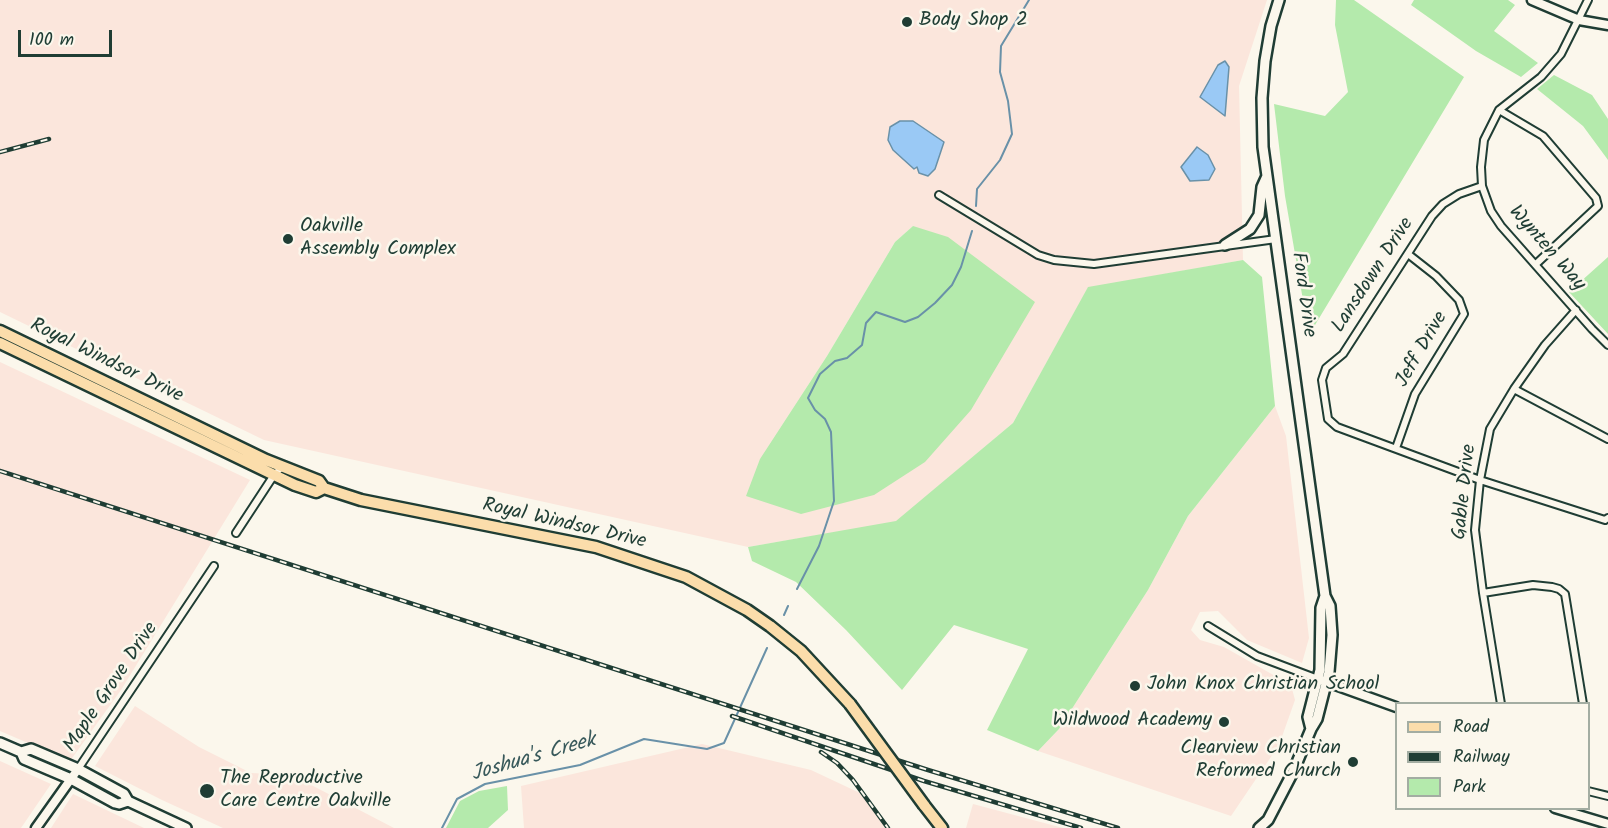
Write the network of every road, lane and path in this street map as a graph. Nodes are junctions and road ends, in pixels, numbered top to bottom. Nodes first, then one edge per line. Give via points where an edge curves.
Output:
1 (1279, 0) edge
2 (1532, 0) edge
3 (1588, 0) edge
4 (1579, 20) junction
5 (1608, 25) edge
6 (1499, 110) junction
7 (1268, 174) junction
8 (1482, 186) junction
9 (939, 195) dead end
10 (1276, 238) junction
11 (1225, 245) junction
12 (1408, 254) junction
13 (1536, 264) junction
14 (1576, 310) junction
15 (0, 330) edge
16 (0, 343) edge
17 (1608, 345) edge
18 (1514, 389) junction
19 (1608, 439) edge
20 (1396, 448) junction
21 (278, 471) junction
22 (1480, 480) junction
23 (1608, 518) edge
24 (236, 533) dead end
25 (214, 566) dead end
26 (1483, 593) junction
27 (1209, 626) dead end
28 (1322, 680) junction
29 (1501, 702) edge
30 (1583, 702) edge
31 (1395, 707) edge
32 (0, 743) edge
33 (21, 752) junction
34 (78, 769) junction
35 (71, 779) junction
36 (1590, 792) edge
37 (1608, 796) edge
38 (128, 801) junction
39 (1562, 810) edge
40 (1269, 824) edge
41 (1608, 824) edge
42 (36, 828) edge
43 (186, 828) edge
44 (942, 828) edge
45 (1259, 828) edge

1 - 7 main road, Ford Drive via 1271,26 1262,98
2 - 4 street
3 - 4 street, Wynten Way
4 - 5 street
4 - 6 street, Wynten Way via 1561,54 1541,77
6 - 8 street, Wynten Way via 1484,140
6 - 13 street via 1543,136 1596,198 1598,206
7 - 10 main road, Ford Drive
7 - 11 main road via 1262,187 1259,215 1250,229
8 - 12 street, Lansdown Drive via 1443,204
8 - 13 street, Wynten Way via 1501,226
9 - 11 street via 1038,255 1054,260 1094,264
10 - 11 street
10 - 28 main road, Ford Drive via 1325,596 1321,608
12 - 20 street, Jeff Drive via 1459,300 1464,315 1416,393
12 - 20 street, Lansdown Drive via 1343,354 1326,368 1322,380 1332,425
13 - 14 street, Wynten Way
14 - 17 street, Wynten Way
14 - 18 street, Gable Drive
15 - 21 main road, Royal Windsor Drive
16 - 21 main road, Royal Windsor Drive
18 - 19 street
18 - 22 street, Gable Drive via 1490,429
20 - 22 street, Lansdown Drive
21 - 24 street
21 - 44 main road, Royal Windsor Drive, bridge via 316,492 324,488 361,500 596,547 686,577 747,610 801,651 850,704
22 - 23 street, Lansdown Drive
22 - 26 street, Gable Drive via 1475,530
25 - 34 street, Maple Grove Drive
26 - 29 street, Gable Drive
26 - 30 street via 1533,585 1552,587 1565,594
27 - 28 street via 1263,660
28 - 31 street
28 - 40 main road, Ford Drive via 1317,719
32 - 33 main road
33 - 34 main road via 31,749
33 - 35 main road via 24,759
34 - 35 street, Maple Grove Drive
34 - 38 main road via 124,794
35 - 38 main road via 115,803
35 - 42 street, Maple Grove Drive
36 - 37 street
38 - 43 main road
39 - 41 street
40 - 45 main road, Ford Drive

